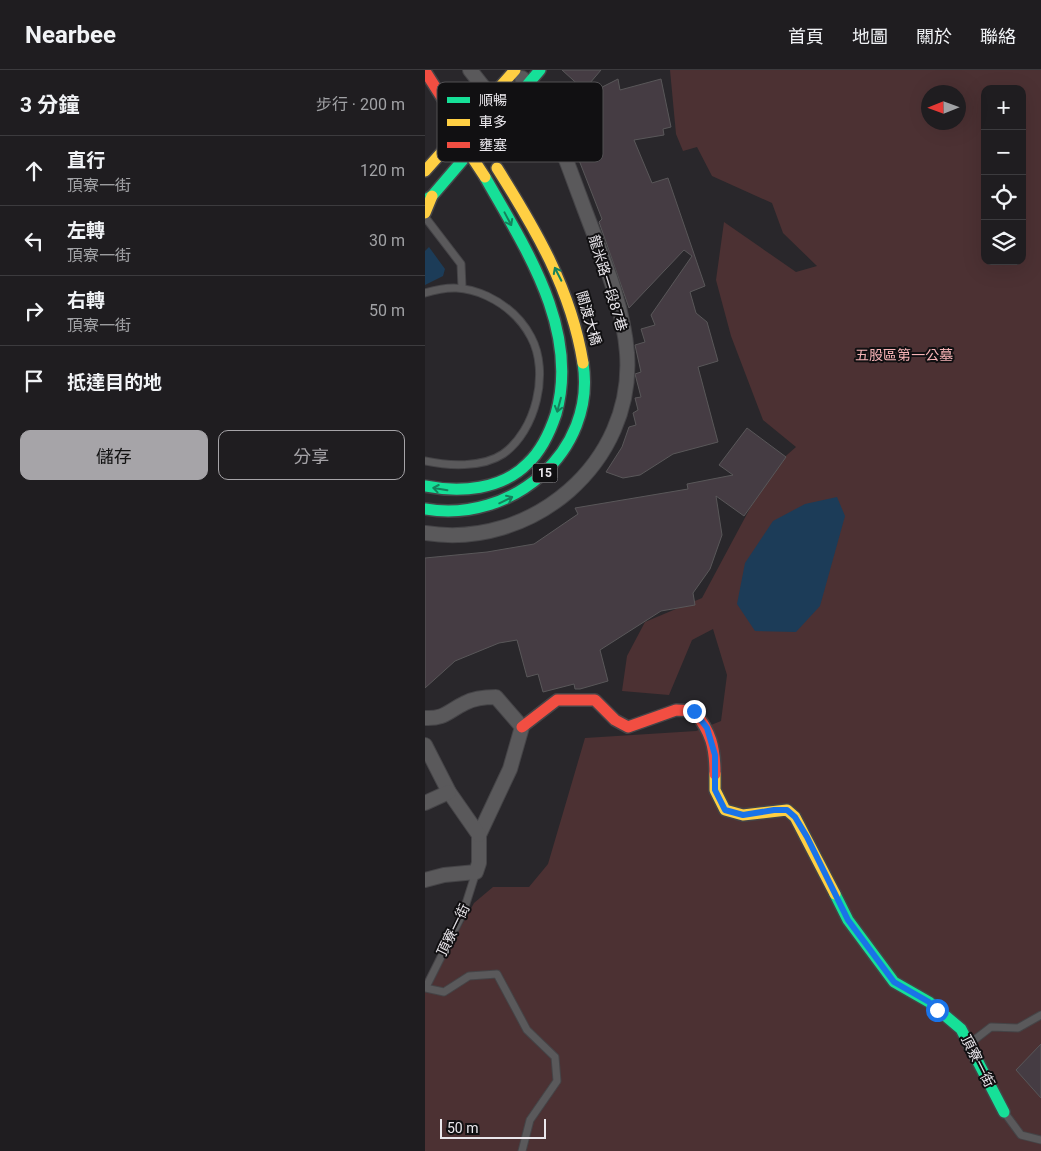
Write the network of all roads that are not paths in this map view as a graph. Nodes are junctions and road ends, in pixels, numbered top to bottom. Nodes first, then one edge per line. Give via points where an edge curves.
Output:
1 (470, 70) edge
2 (515, 70) edge
3 (540, 70) edge
4 (425, 71) edge
5 (479, 82) edge
6 (505, 82) edge
7 (526, 82) edge
8 (530, 82) edge
9 (437, 89) edge
10 (437, 158) edge
11 (461, 162) edge
12 (476, 162) edge
13 (493, 162) edge
14 (566, 162) edge
15 (425, 171) edge
16 (429, 198) edge
17 (425, 213) edge
18 (425, 217) edge
19 (462, 287) junction
20 (425, 293) edge
21 (425, 461) edge
22 (425, 486) edge
23 (425, 509) edge
24 (425, 533) edge
25 (425, 718) edge
26 (522, 727) junction
27 (425, 745) edge
28 (449, 792) junction
29 (425, 803) edge
30 (479, 835) junction
31 (476, 872) junction
32 (425, 880) edge
33 (425, 988) edge
34 (1041, 1015) edge
35 (969, 1044) junction
36 (1004, 1112) joint
37 (1041, 1140) edge
38 (522, 1151) edge

1 - 5 street
2 - 6 main road
2 - 7 street, 龍米路一段87巷
3 - 8 main road
4 - 9 main road, 關渡大橋 / 15
10 - 15 main road
11 - 16 main road
12 -> 22 main road, bridge via 542,282 554,312 562,357 563,389 543,447 523,468 500,482 474,490 453,491
23 -> 13 main road, 關渡大橋 / 15 via 481,510 509,500 551,468 578,422 584,388 584,353 575,315 543,244
14 - 24 street, 龍米路一段87巷 via 619,311 627,353 624,399 608,443 594,466 564,497 519,523 471,535
16 - 17 main road
18 - 19 lane via 461,264
19 - 20 lane via 445,287
19 - 21 lane via 502,303 517,317 531,337 538,360 538,394 533,414 520,436 503,454 480,462 445,466
25 - 26 street via 440,719 466,702 497,697
26 - 30 street, 頂寮一街 via 510,769
26 - 35 main road, 頂寮一街 via 557,700 595,700 615,720 628,727 676,710 694,711 707,728 715,755 715,790 725,810 743,815 787,810 795,817 848,920 894,982 954,1021
27 - 28 street
28 - 29 street
28 - 30 street
30 - 31 street, 頂寮一街
31 - 32 street
31 - 33 lane, 頂寮一街 via 463,913
33 - 38 lane via 444,992 469,976 497,974 527,1030 555,1057 557,1081 530,1120
34 - 35 lane via 1018,1028 991,1027
35 - 36 main road, 頂寮一街
36 - 37 lane via 1021,1135

